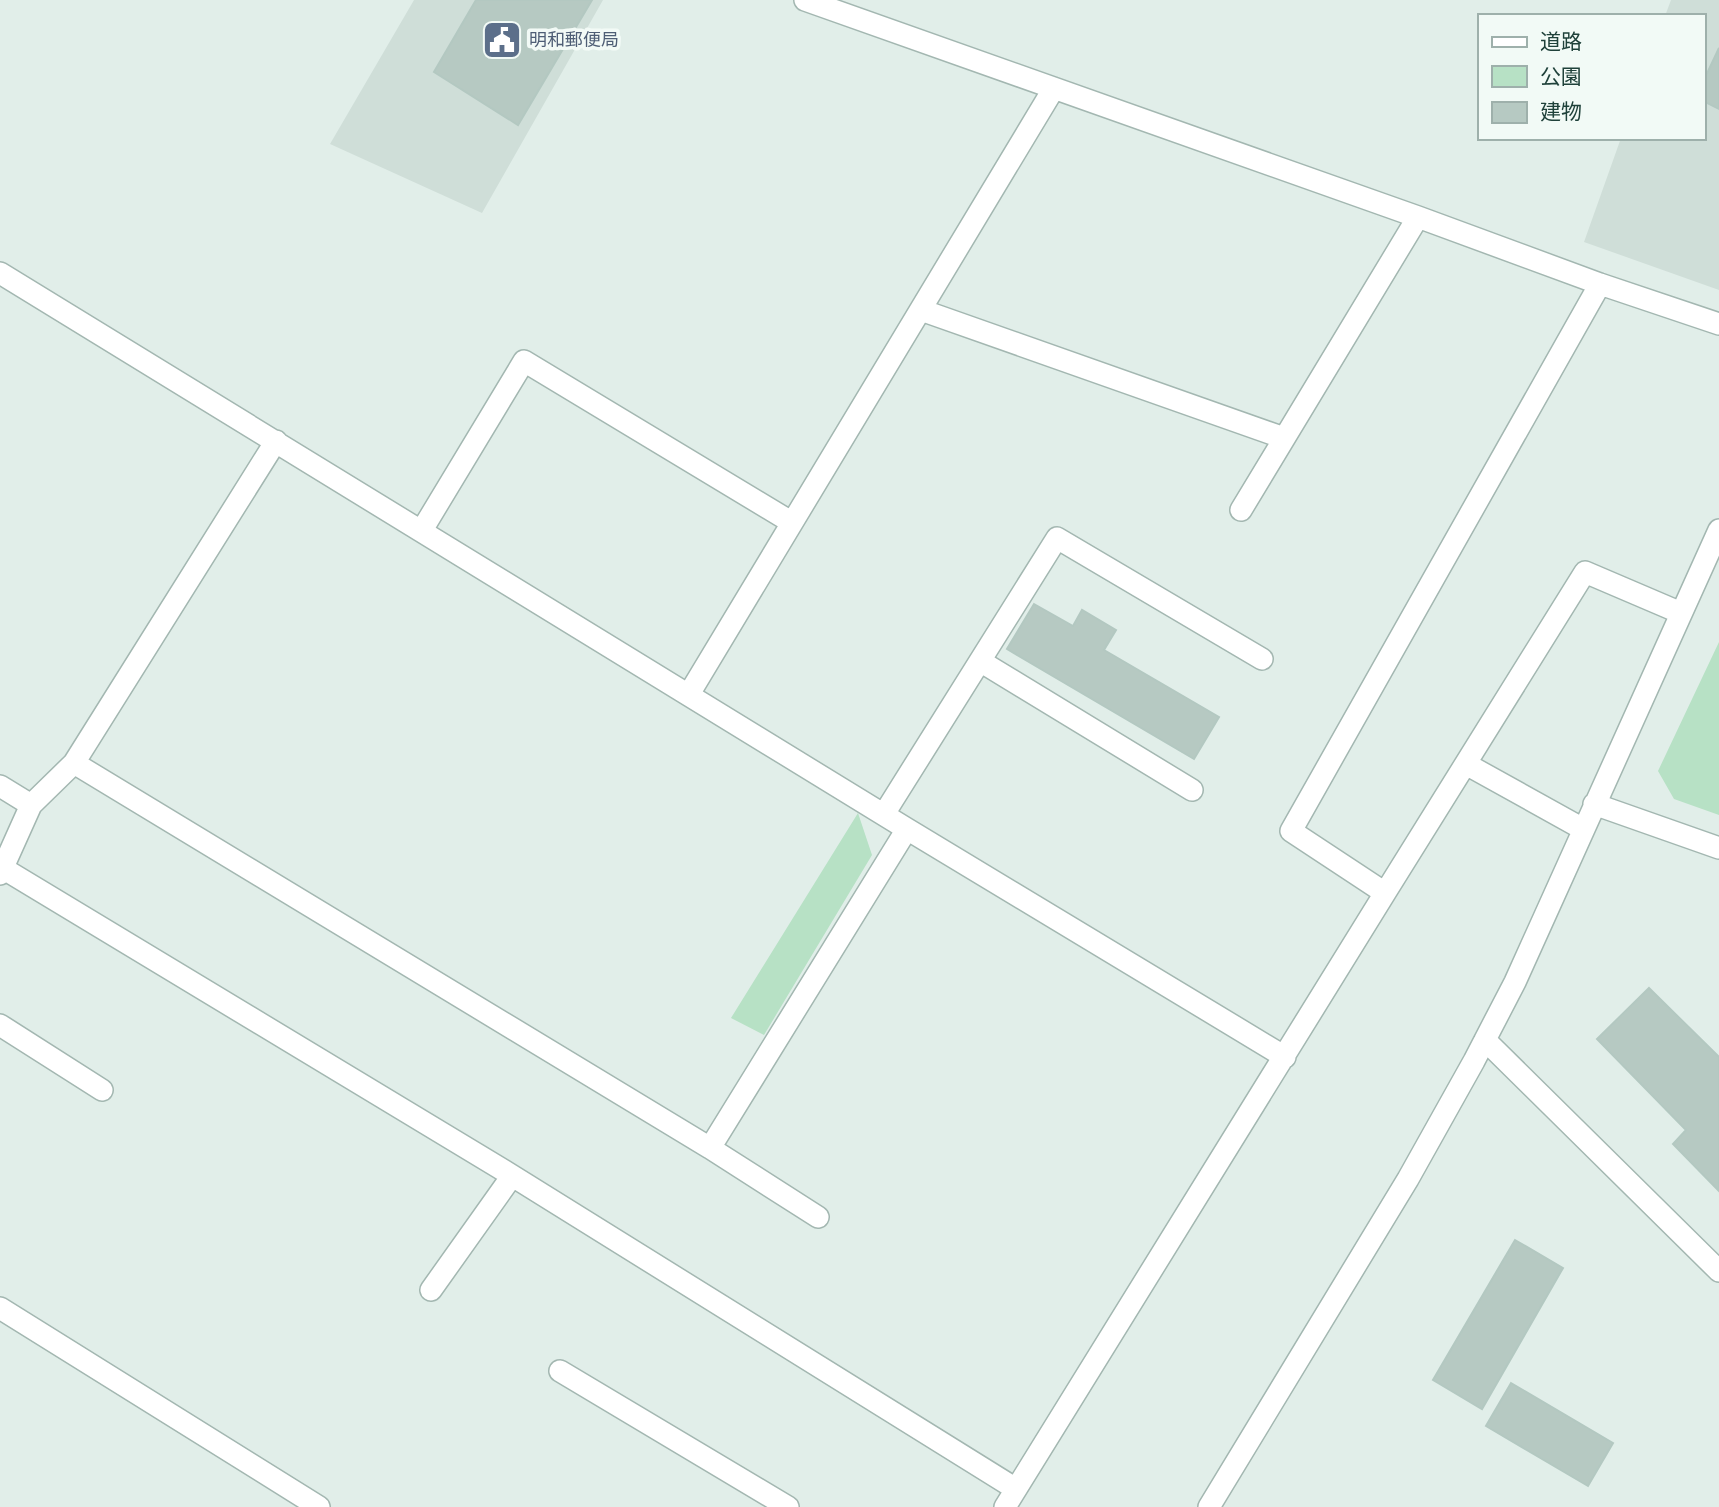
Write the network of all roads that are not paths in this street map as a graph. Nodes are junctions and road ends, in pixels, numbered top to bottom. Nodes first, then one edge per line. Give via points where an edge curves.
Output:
1 (805, 0) edge
2 (1054, 88) junction
3 (1418, 217) junction
4 (0, 273) edge
5 (1600, 284) junction
6 (921, 310) junction
7 (1719, 324) edge
8 (1284, 438) junction
9 (275, 441) junction
10 (1241, 510) dead end
11 (791, 522) junction
12 (422, 530) junction
13 (1719, 530) edge
14 (1681, 613) junction
15 (1262, 659) dead end
16 (980, 662) junction
17 (689, 694) junction
18 (74, 763) junction
19 (1466, 764) junction
20 (0, 786) edge
21 (1192, 790) dead end
22 (1594, 804) junction
23 (32, 805) junction
24 (884, 814) junction
25 (907, 829) junction
26 (1583, 829) junction
27 (1719, 848) edge
28 (2, 872) edge
29 (1385, 893) junction
30 (0, 1025) edge
31 (1485, 1040) junction
32 (1285, 1057) junction
33 (102, 1090) dead end
34 (710, 1148) junction
35 (512, 1176) junction
36 (818, 1217) dead end
37 (1719, 1271) edge
38 (431, 1290) dead end
39 (0, 1308) edge
40 (560, 1371) dead end
41 (1016, 1489) junction
42 (319, 1507) edge
43 (788, 1507) edge
44 (1005, 1507) edge
45 (1209, 1507) edge

1 - 2 street
2 - 3 street
2 - 6 street
3 - 5 street
3 - 8 street
4 - 9 street
5 - 7 street
5 - 29 street via 1290,831
6 - 8 street
6 - 11 street
8 - 10 street
9 - 12 street
9 - 18 street
11 - 12 street via 524,361
11 - 17 street
12 - 17 street
13 - 14 street
14 - 19 street via 1585,572
14 - 22 street
15 - 16 street via 1057,538
16 - 21 street
16 - 24 street
17 - 24 street
18 - 23 street
18 - 34 street
19 - 26 street
19 - 29 street
20 - 23 street
22 - 26 street
22 - 27 street
23 - 28 street
24 - 25 street
25 - 32 street
25 - 34 street
26 - 31 street
28 - 35 street
29 - 32 street
30 - 33 street
31 - 37 street
31 - 45 street via 1408,1179
32 - 41 street
34 - 36 street
35 - 38 street
35 - 41 street
39 - 42 street
40 - 43 street
41 - 44 street

